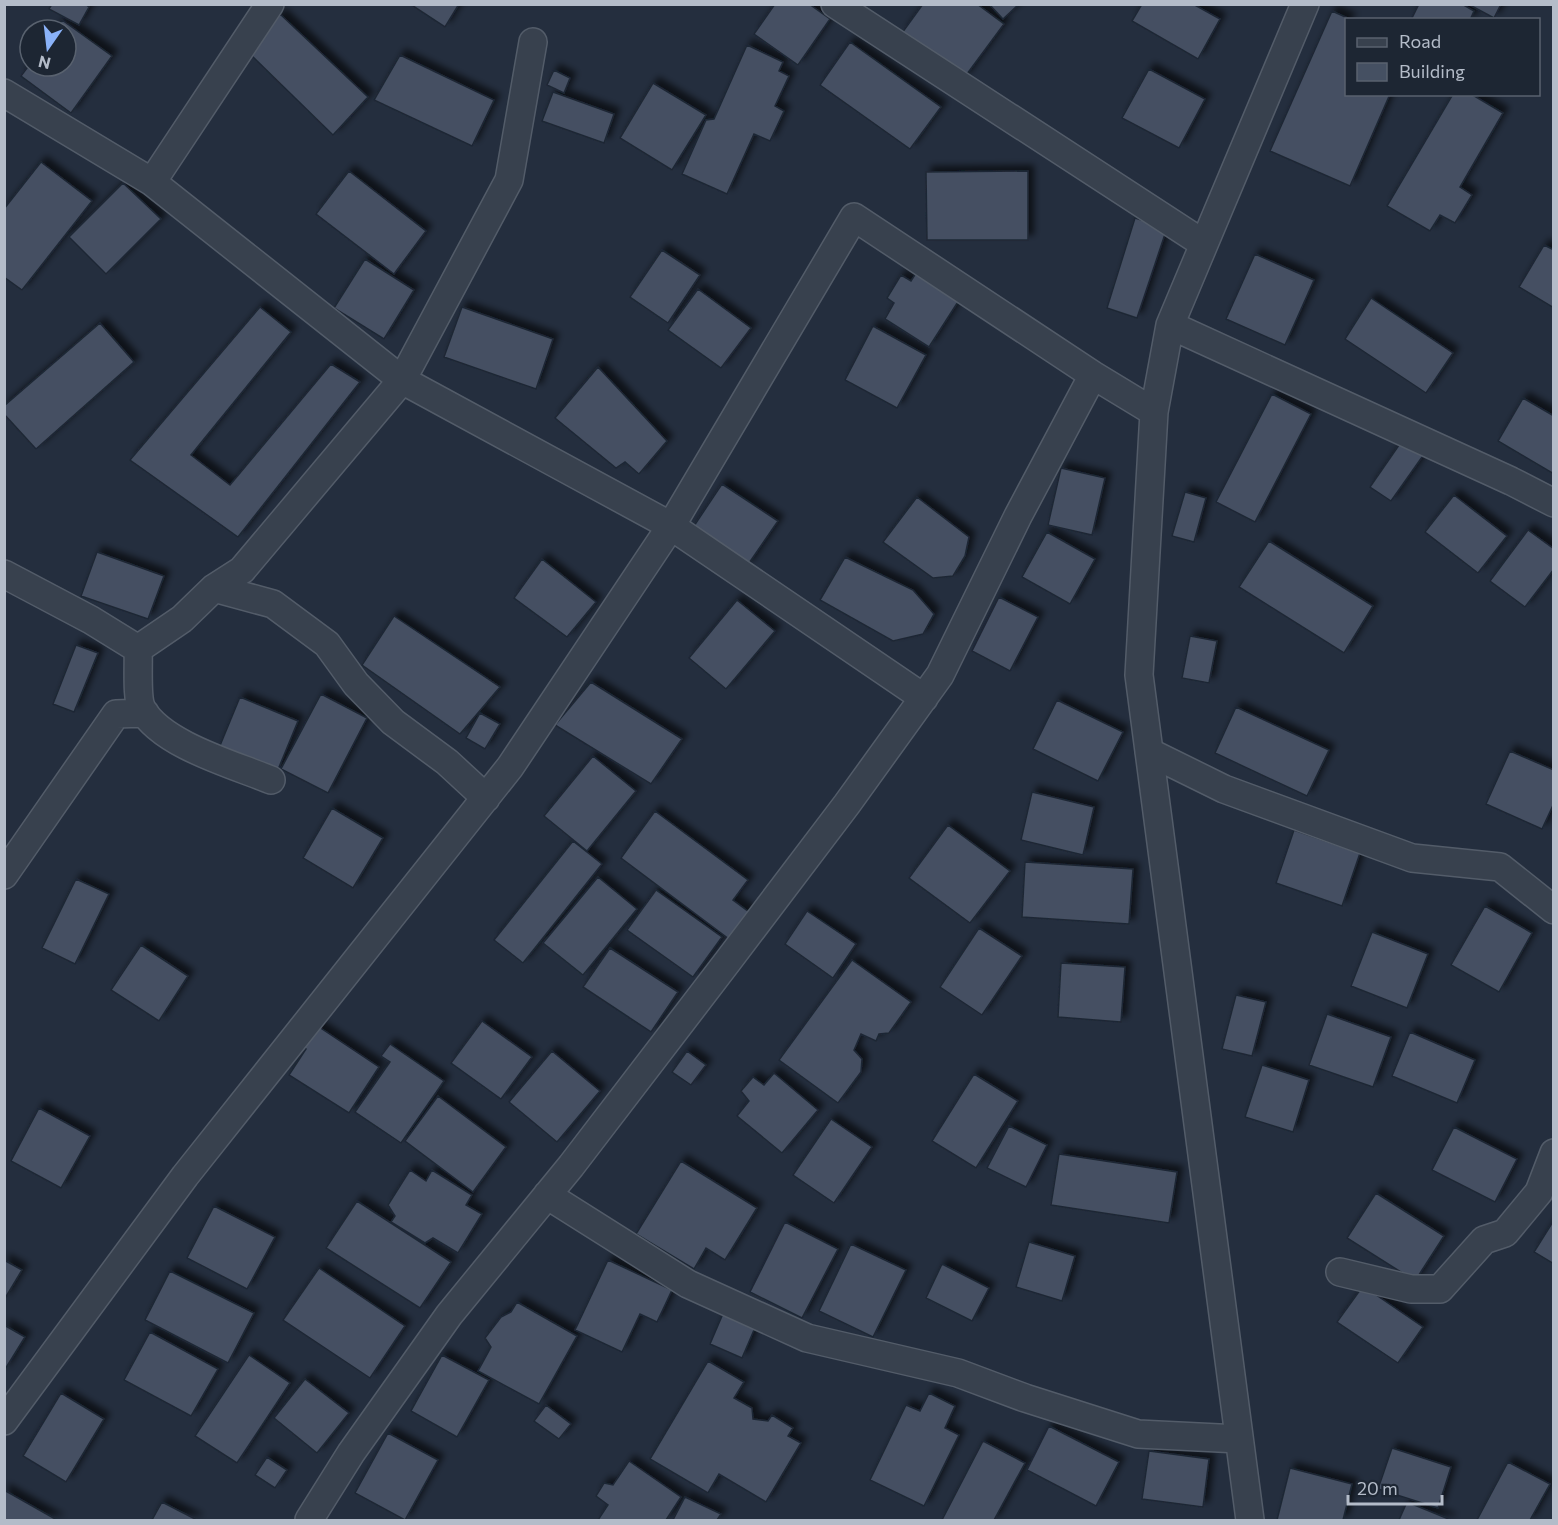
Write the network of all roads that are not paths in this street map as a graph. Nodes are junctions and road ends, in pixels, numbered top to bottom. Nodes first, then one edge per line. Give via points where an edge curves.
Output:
1 (270, 4) edge
2 (835, 4) edge
3 (1305, 4) edge
4 (533, 42) dead end
5 (4, 93) edge
6 (152, 182) junction
7 (1204, 244) junction
8 (1170, 325) junction
9 (1093, 375) junction
10 (402, 380) junction
11 (1154, 412) junction
12 (1554, 503) edge
13 (671, 526) junction
14 (4, 574) edge
15 (214, 588) junction
16 (138, 649) junction
17 (924, 698) junction
18 (145, 713) junction
19 (1149, 752) junction
20 (271, 780) dead end
21 (486, 798) junction
22 (4, 875) edge
23 (1554, 910) edge
24 (1554, 1153) edge
25 (547, 1195) junction
26 (1340, 1272) dead end
27 (4, 1421) edge
28 (1239, 1439) junction
29 (309, 1521) edge
30 (1250, 1521) edge

1 - 6 street
2 - 7 street
3 - 7 street
4 - 10 street via 509,180
5 - 6 street
6 - 10 street
7 - 8 street
8 - 11 street
8 - 12 street
9 - 11 street
9 - 13 street via 854,217
9 - 17 street
10 - 13 street
10 - 15 street via 242,570
11 - 19 street via 1139,675
13 - 17 street
13 - 21 street
14 - 16 street
15 - 16 street via 182,619
15 - 21 street via 273,604 327,644 356,684 393,722 447,762
16 - 18 street via 141,707
17 - 25 street
18 - 20 street via 155,726 194,749
18 - 22 street via 116,714
19 - 23 street via 1224,789 1412,858 1500,867
19 - 28 street
21 - 27 street via 185,1176
24 - 26 street via 1539,1192 1505,1233 1484,1240 1440,1289 1411,1289
25 - 28 street via 688,1284 807,1338 958,1373 1138,1434
25 - 29 street via 449,1315 351,1453
28 - 30 street

